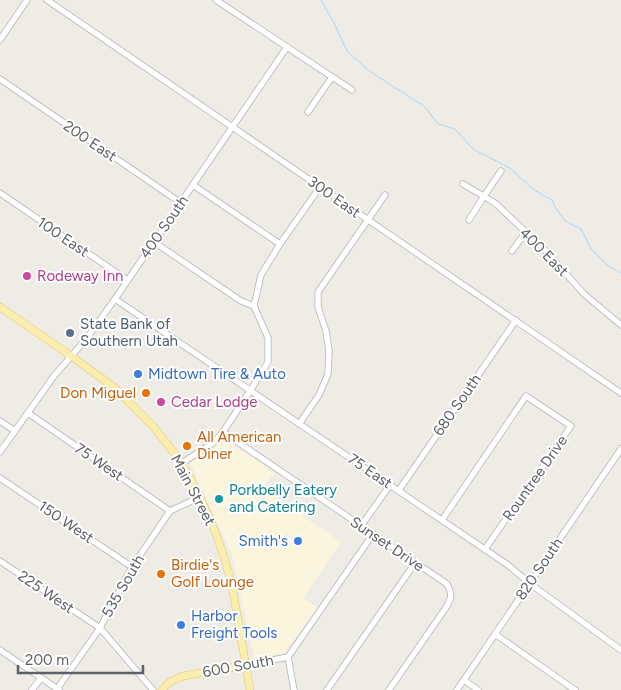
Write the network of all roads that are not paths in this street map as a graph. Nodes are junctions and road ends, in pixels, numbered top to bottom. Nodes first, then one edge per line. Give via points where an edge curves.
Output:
1 (27, 0) edge
2 (47, 0) edge
3 (216, 0) edge
4 (0, 40) edge
5 (287, 47) junction
6 (332, 77) junction
7 (0, 79) edge
8 (352, 90) dead end
9 (308, 112) dead end
10 (233, 127) junction
11 (501, 171) dead end
12 (463, 184) dead end
13 (193, 185) junction
14 (320, 187) junction
15 (0, 194) edge
16 (384, 195) dead end
17 (484, 196) junction
18 (181, 202) junction
19 (368, 220) junction
20 (469, 220) dead end
21 (525, 233) junction
22 (154, 242) junction
23 (280, 244) junction
24 (512, 251) dead end
25 (127, 280) junction
26 (115, 299) junction
27 (254, 306) junction
28 (0, 308) edge
29 (516, 320) junction
30 (621, 324) edge
31 (71, 356) junction
32 (250, 391) junction
33 (621, 392) edge
34 (28, 413) junction
35 (0, 421) edge
36 (299, 424) junction
37 (15, 431) junction
38 (222, 432) junction
39 (621, 449) edge
40 (0, 452) edge
41 (182, 462) junction
42 (0, 478) edge
43 (390, 485) junction
44 (399, 490) junction
45 (200, 497) junction
46 (170, 511) junction
47 (442, 520) junction
48 (361, 526) junction
49 (373, 534) junction
50 (485, 549) junction
51 (0, 560) edge
52 (415, 563) junction
53 (132, 567) junction
54 (529, 583) junction
55 (100, 628) junction
56 (496, 634) junction
57 (0, 650) edge
58 (621, 650) edge
59 (288, 657) junction
60 (246, 665) junction
61 (41, 678) junction
62 (464, 680) junction
63 (32, 690) edge
64 (58, 690) edge
65 (153, 690) edge
66 (162, 690) edge
67 (250, 690) edge
68 (294, 690) edge
69 (327, 690) edge
70 (389, 690) edge
71 (457, 690) edge
72 (478, 690) edge
73 (575, 690) edge

1 - 4 street
2 - 10 street, 300 East
3 - 5 street
5 - 6 street
5 - 10 street, 400 South
6 - 8 street
6 - 9 street
7 - 18 street, 200 East
10 - 13 street, 400 South
10 - 14 street, 300 East
11 - 17 street
12 - 17 street, 400 East
13 - 18 street, 400 South
13 - 23 street
14 - 19 street, 300 East
14 - 23 street
15 - 25 street, 100 East
16 - 19 street
17 - 20 street
17 - 21 street, 400 East
18 - 22 street, 400 South
19 - 29 street, 300 East
19 - 36 street via 318,292 318,307 329,351 328,374 319,395
21 - 24 street
21 - 30 street, 400 East via 544,249 584,294
22 - 25 street, 400 South
22 - 27 street
23 - 27 street via 261,275
25 - 26 street, 400 South
26 - 31 street, 400 South
26 - 32 street, 75 East
27 - 32 street via 268,338 268,362
28 - 31 main road, Main Street
29 - 33 street, 300 East
29 - 44 street, 680 South
31 - 34 street, 400 South
31 - 41 main road, Main Street via 115,388 152,425
32 - 36 street, 75 East
32 - 38 street
34 - 37 street, 400 South
34 - 46 street, 75 West
35 - 37 street
36 - 43 street, 75 East
37 - 40 street, 400 South
38 - 41 street via 213,443
38 - 48 street, Sunset Drive
39 - 54 street, 820 South
41 - 45 main road, Main Street
42 - 53 street, 150 West
43 - 44 street, 75 East
43 - 48 street
44 - 47 street, 75 East
45 - 46 street
45 - 60 main road, Main Street via 232,585
46 - 53 street, 535 South
47 - 50 street, 75 East
47 - 50 street, Rountree Drive via 526,396 571,426
48 - 49 street, Sunset Drive
49 - 52 street, Sunset Drive
49 - 59 street
50 - 54 street, 75 East
51 - 55 street, 225 West
52 - 69 street
52 - 70 street, Sunset Drive via 447,584 451,598
53 - 55 street, 535 South
54 - 56 street, 820 South
54 - 58 street, 75 East
55 - 64 street, 535 South
55 - 65 street, 225 West
56 - 62 street, 820 South
56 - 73 street
57 - 61 street
59 - 60 street, 600 South
59 - 68 street
60 - 66 main road, 600 South via 182,676
60 - 67 main road, Main Street
61 - 63 street
61 - 64 street
62 - 71 street, 820 South
62 - 72 street

